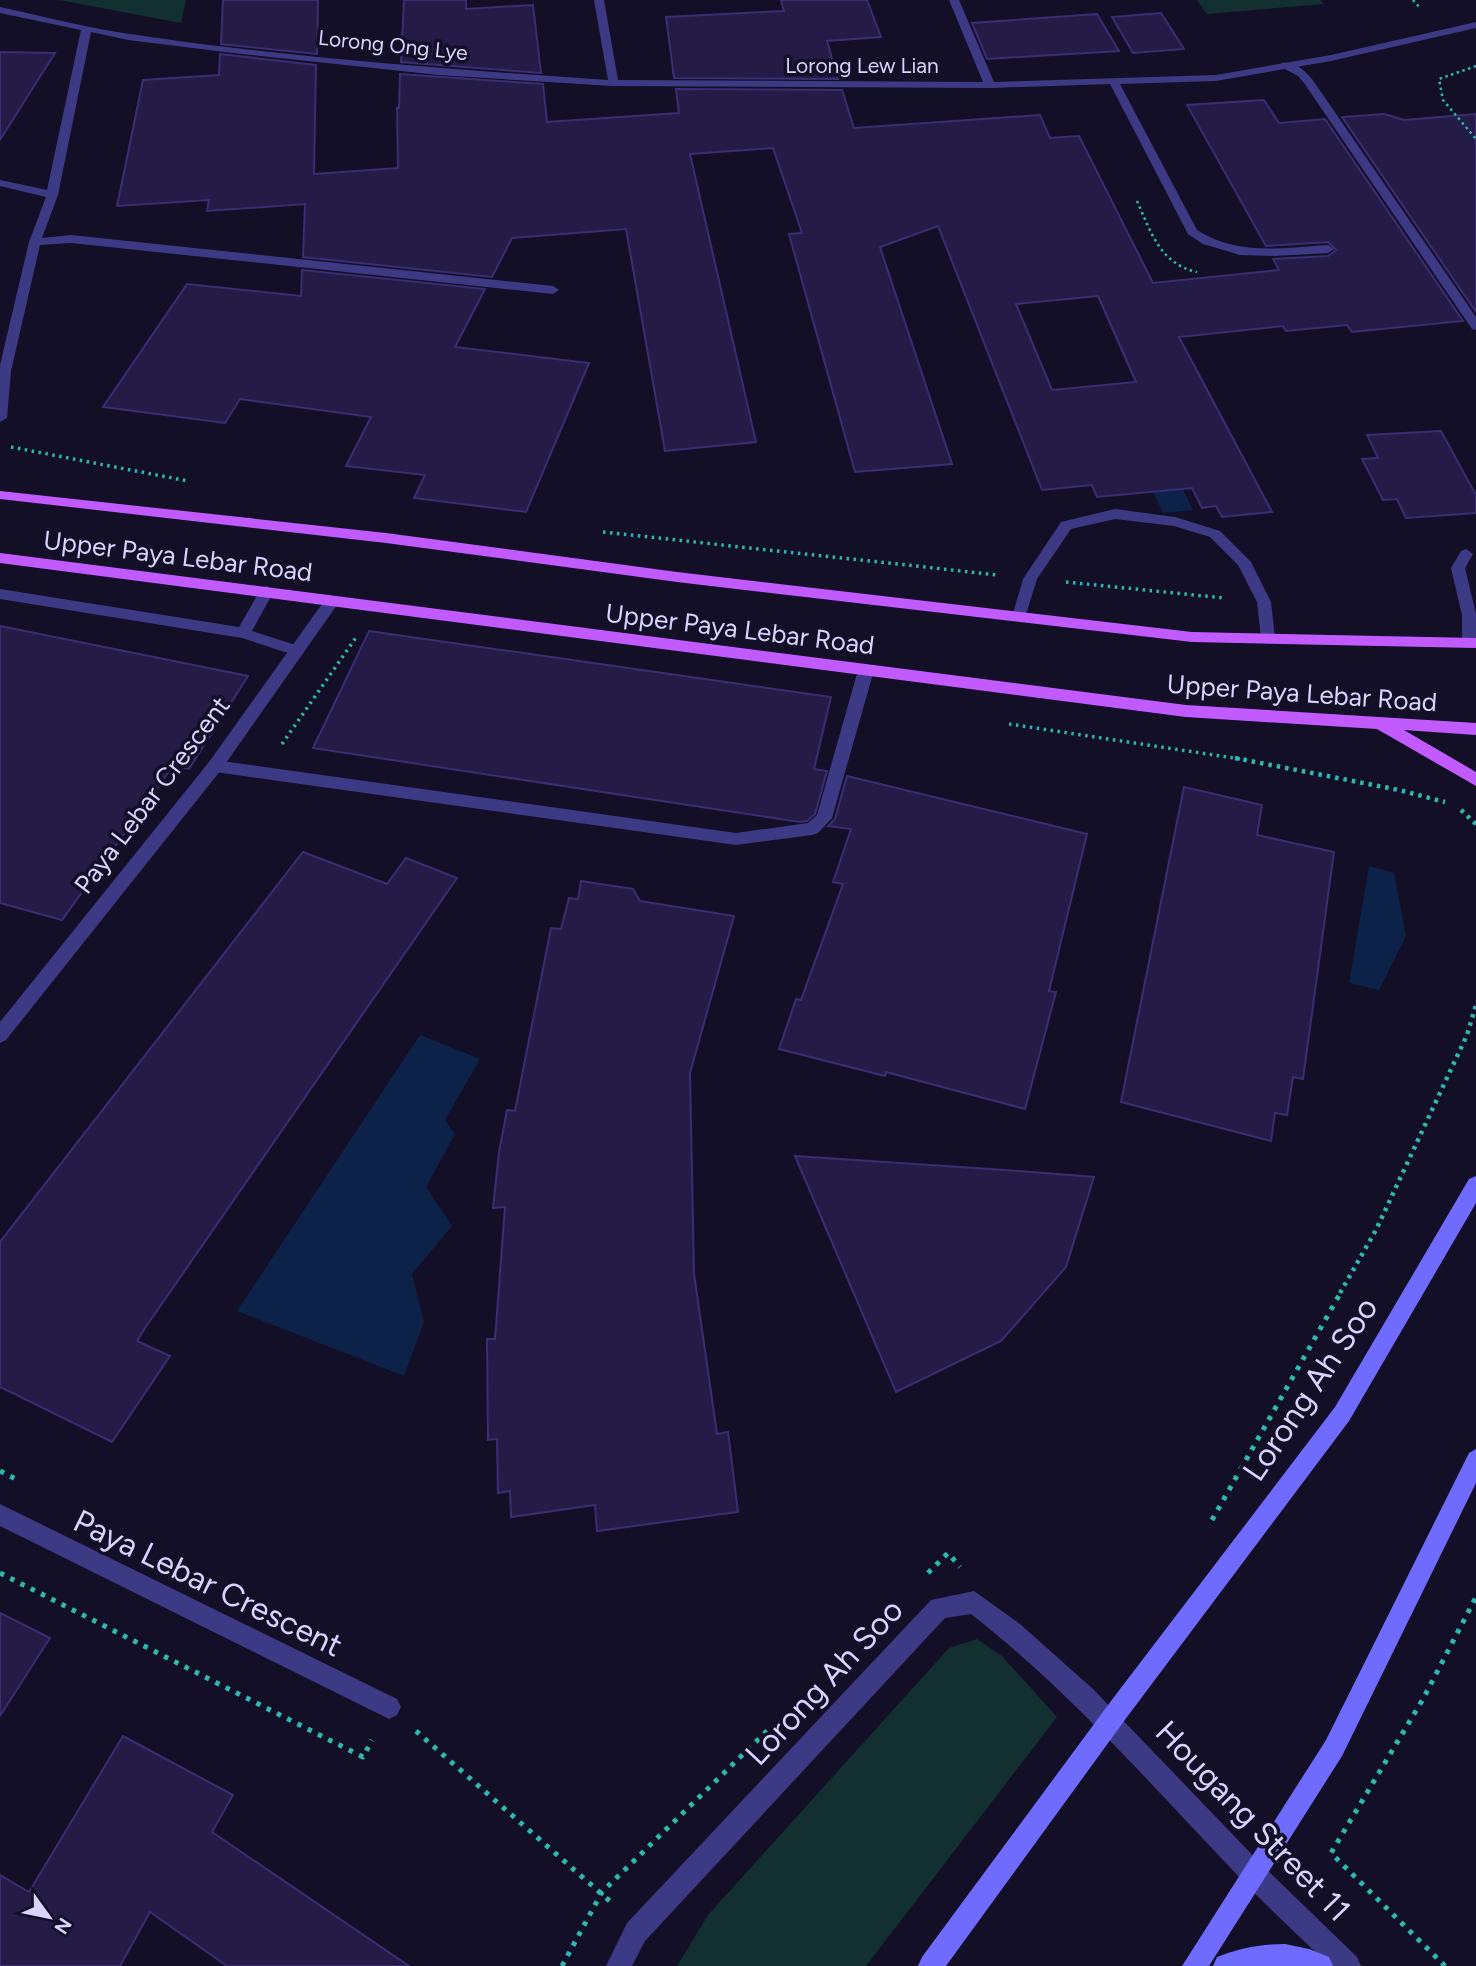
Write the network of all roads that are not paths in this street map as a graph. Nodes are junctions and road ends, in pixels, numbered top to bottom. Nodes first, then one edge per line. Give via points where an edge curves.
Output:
1 (599, 0) edge
2 (954, 0) edge
3 (0, 10) edge
4 (1476, 24) edge
5 (87, 29) junction
6 (1285, 65) junction
7 (1113, 81) junction
8 (612, 83) junction
9 (990, 85) junction
10 (0, 183) edge
11 (52, 195) junction
12 (35, 242) junction
13 (1328, 249) dead end
14 (553, 290) dead end
15 (1476, 326) edge
16 (0, 418) edge
17 (0, 495) edge
18 (1466, 554) dead end
19 (0, 558) edge
20 (267, 591) junction
21 (0, 594) edge
22 (332, 601) junction
23 (1019, 617) junction
24 (243, 633) junction
25 (1268, 638) junction
26 (1473, 643) edge
27 (297, 651) junction
28 (866, 670) junction
29 (1380, 724) junction
30 (1476, 729) edge
31 (215, 766) junction
32 (1476, 780) edge
33 (6, 1017) edge
34 (0, 1035) edge
35 (1476, 1185) edge
36 (1476, 1460) edge
37 (0, 1515) edge
38 (389, 1707) road end
39 (1111, 1721) junction
40 (1254, 1874) junction
41 (619, 1966) edge
42 (931, 1966) edge
43 (1195, 1966) edge
44 (1226, 1966) edge
45 (1320, 1966) edge
46 (1348, 1966) edge

1 - 8 street
2 - 9 street
3 - 5 street, Lorong Ong Lye
4 - 6 street, Lorong Lew Lian
5 - 8 street, Lorong Ong Lye via 439,72
5 - 11 street
6 - 7 street, Lorong Lew Lian via 1216,78
6 - 15 street via 1303,74
7 - 9 street, Lorong Lew Lian
7 - 13 street via 1192,232 1207,243 1238,251
8 - 9 street, Lorong Lew Lian
10 - 11 street
11 - 12 street
12 - 14 street via 71,239
12 - 16 street via 5,371
17 - 23 main road, Upper Paya Lebar Road
18 - 26 street via 1458,568
19 - 20 main road, Upper Paya Lebar Road
20 - 22 main road, Upper Paya Lebar Road
20 - 24 street
21 - 24 street
22 - 27 street, Paya Lebar Crescent
22 - 28 main road, Upper Paya Lebar Road
23 - 25 main road, Upper Paya Lebar Road via 1192,637
23 - 25 street via 1030,579 1066,525 1115,514 1175,522 1215,534 1244,562 1264,602
24 - 27 street
25 - 26 main road, Upper Paya Lebar Road
27 - 31 street, Paya Lebar Crescent
28 - 29 main road, Upper Paya Lebar Road via 1186,711
28 - 31 street via 824,818 812,829 736,839
29 - 30 main road, Upper Paya Lebar Road
29 - 32 main road
31 - 33 street, Paya Lebar Crescent
33 - 34 street, Paya Lebar Crescent
35 - 39 main road, Lorong Ah Soo via 1342,1414
36 - 40 main road via 1334,1748
37 - 38 street, Paya Lebar Crescent
39 - 40 street, Hougang Street 11
39 - 41 street, Lorong Ah Soo via 1021,1637 974,1602 939,1608 636,1932
39 - 42 main road, Lorong Ah Soo
40 - 43 main road
40 - 46 street, Hougang Street 11
44 - 45 main road via 1248,1957 1305,1959

